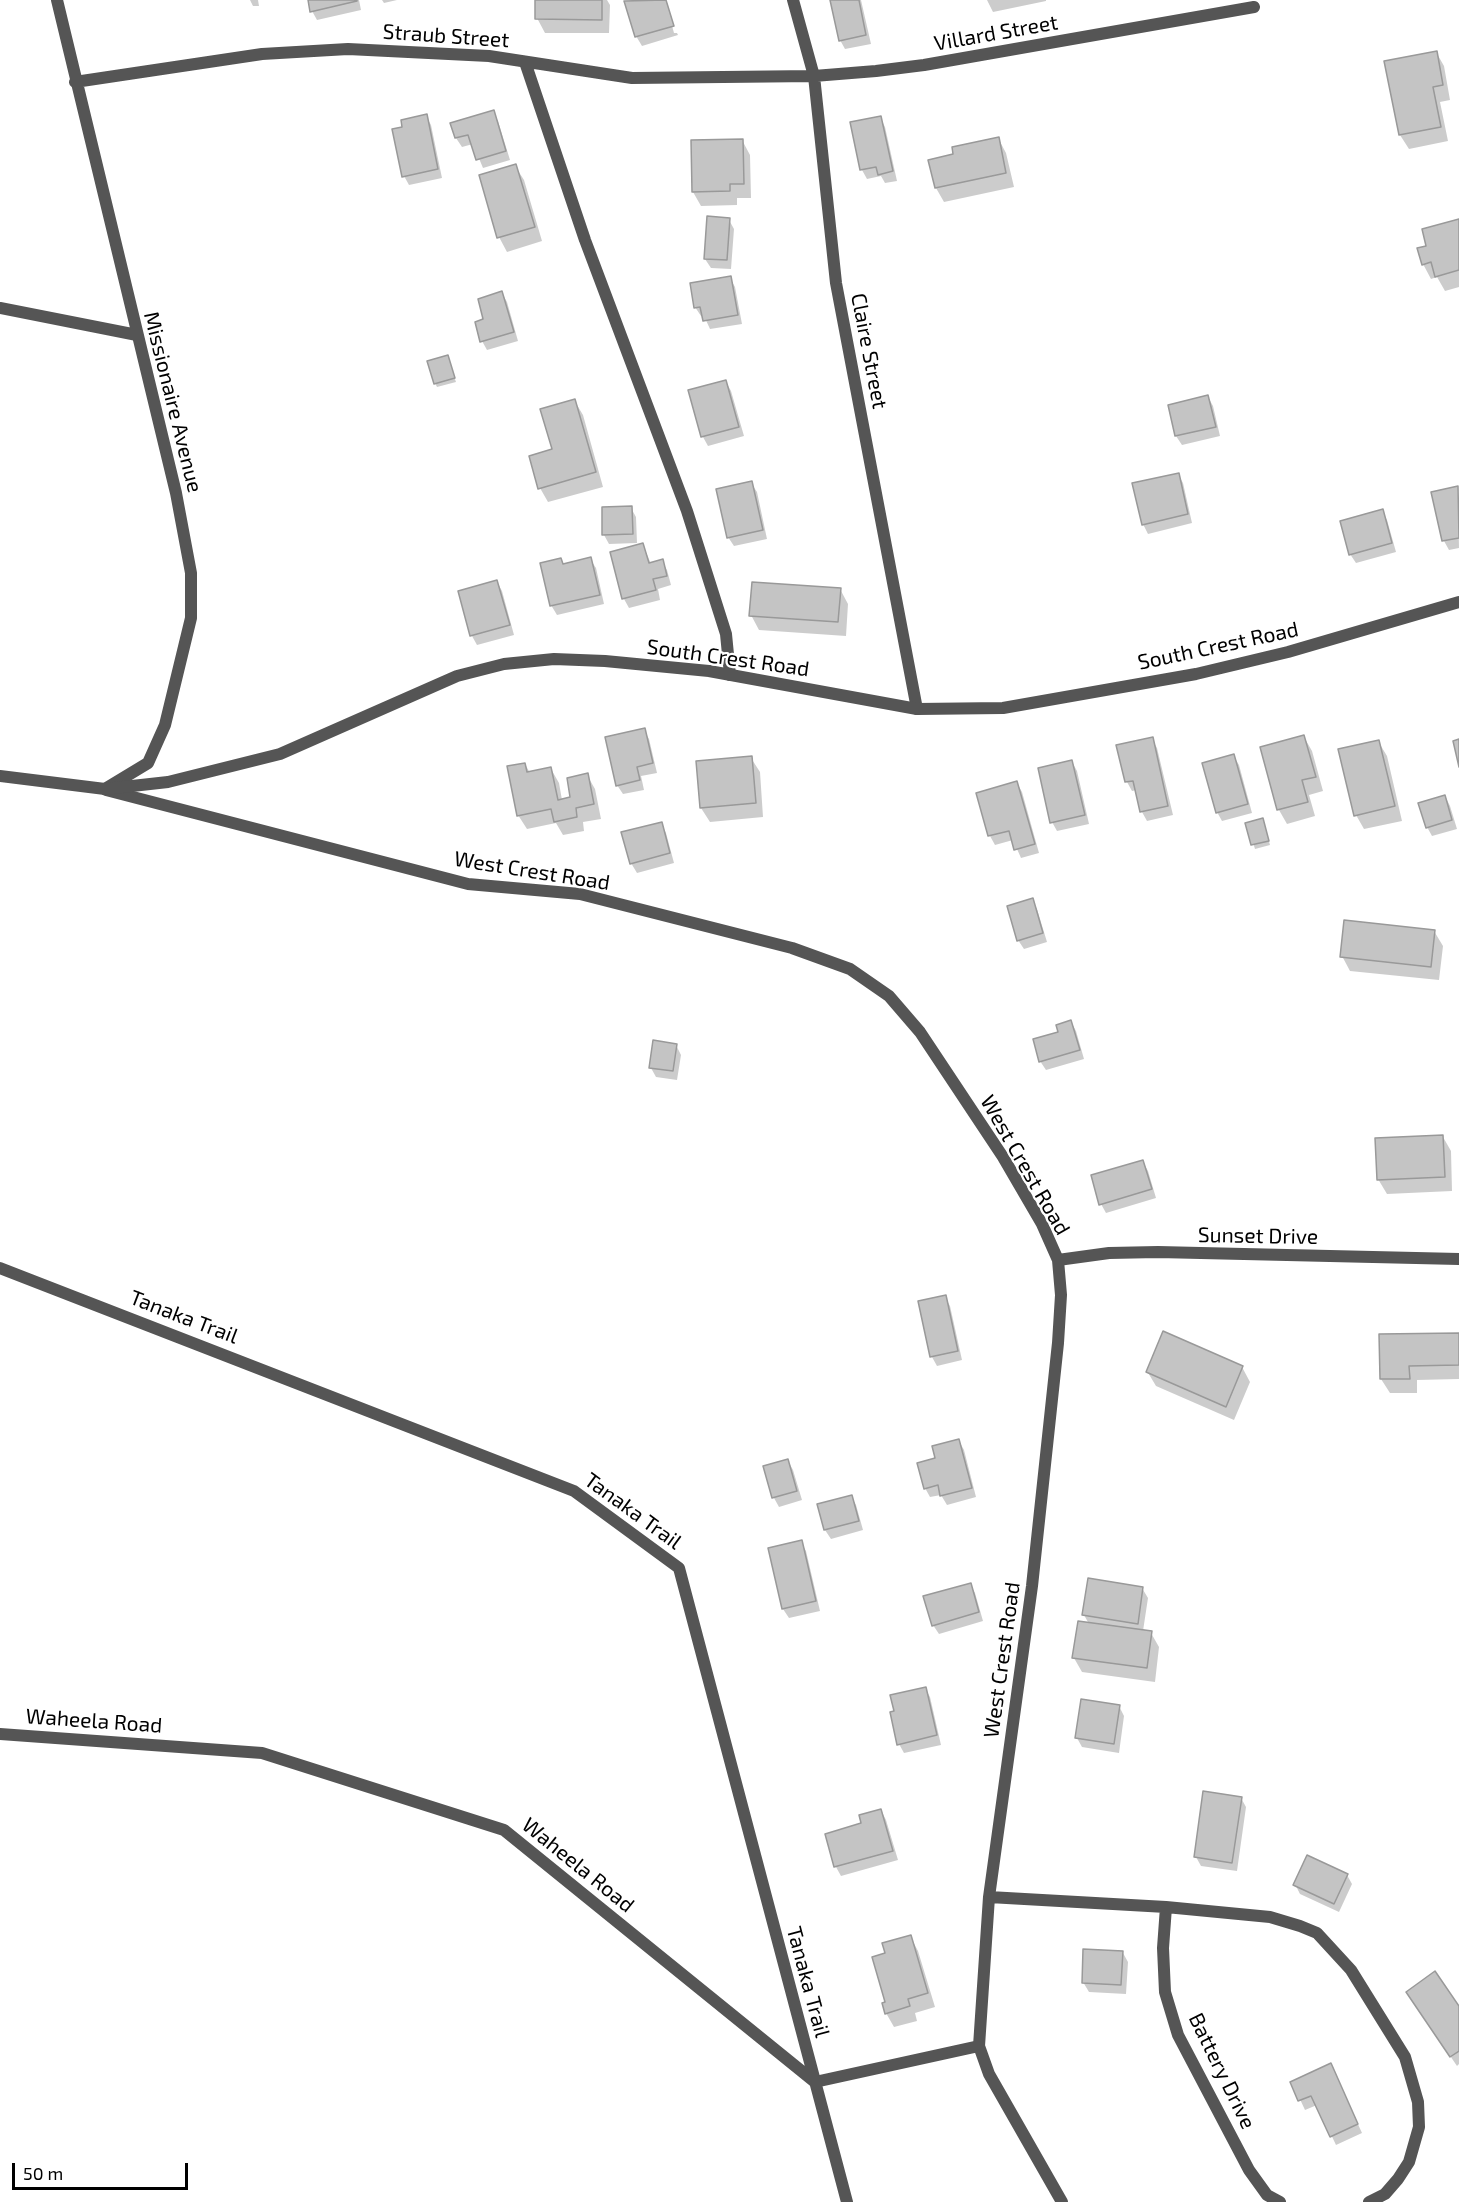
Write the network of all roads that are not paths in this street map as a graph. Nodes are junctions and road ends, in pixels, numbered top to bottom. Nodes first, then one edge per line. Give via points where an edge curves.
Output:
1 (57, 0) edge
2 (793, 0) edge
3 (1254, 7) dead end
4 (525, 62) junction
5 (814, 76) junction
6 (75, 82) junction
7 (0, 308) edge
8 (137, 335) junction
9 (1459, 602) edge
10 (730, 675) junction
11 (916, 709) junction
12 (0, 776) edge
13 (105, 789) junction
14 (1459, 1259) edge
15 (1058, 1260) junction
16 (0, 1268) edge
17 (0, 1734) edge
18 (989, 1897) junction
19 (1166, 1907) junction
20 (979, 2046) junction
21 (815, 2082) junction
22 (847, 2202) edge
23 (1062, 2202) edge
24 (1280, 2202) edge
25 (1369, 2202) edge

1 - 6 street, Missionaire Avenue
2 - 5 street, Claire Street
3 - 5 street, Villard Street via 924,65
4 - 5 street, Straub Street via 632,78
4 - 6 street, Straub Street via 489,56 348,49 262,54
4 - 10 street via 585,240 687,511 726,634
5 - 11 street, Claire Street via 836,283
6 - 8 street, Missionaire Avenue
7 - 8 street
8 - 13 street, Missionaire Avenue via 176,493 191,573 191,618 165,725 148,763
9 - 11 street, South Crest Road via 1288,652 1196,674 1003,708
10 - 11 street, South Crest Road
10 - 13 street, South Crest Road via 605,661 554,659 504,664 457,676 280,754 168,782
12 - 13 street, South Crest Road
13 - 15 street, West Crest Road via 468,884 580,894 792,948 850,969 889,996 920,1032 1003,1157
14 - 15 street, Sunset Drive via 1109,1252
15 - 18 street, West Crest Road via 1058,1343 1040,1516
16 - 21 street, Tanaka Trail via 574,1491 680,1569
17 - 21 street, Waheela Road via 262,1753 504,1830
18 - 19 street
18 - 20 street, West Crest Road
19 - 24 street, Battery Drive via 1165,1992 1178,2035 1249,2170 1268,2195
19 - 25 street via 1270,1917 1300,1926 1317,1933 1351,1970 1405,2057 1418,2102 1419,2127 1408,2162 1385,2194
20 - 21 street
20 - 23 street, West Crest Road via 989,2074
21 - 22 street, Tanaka Trail

